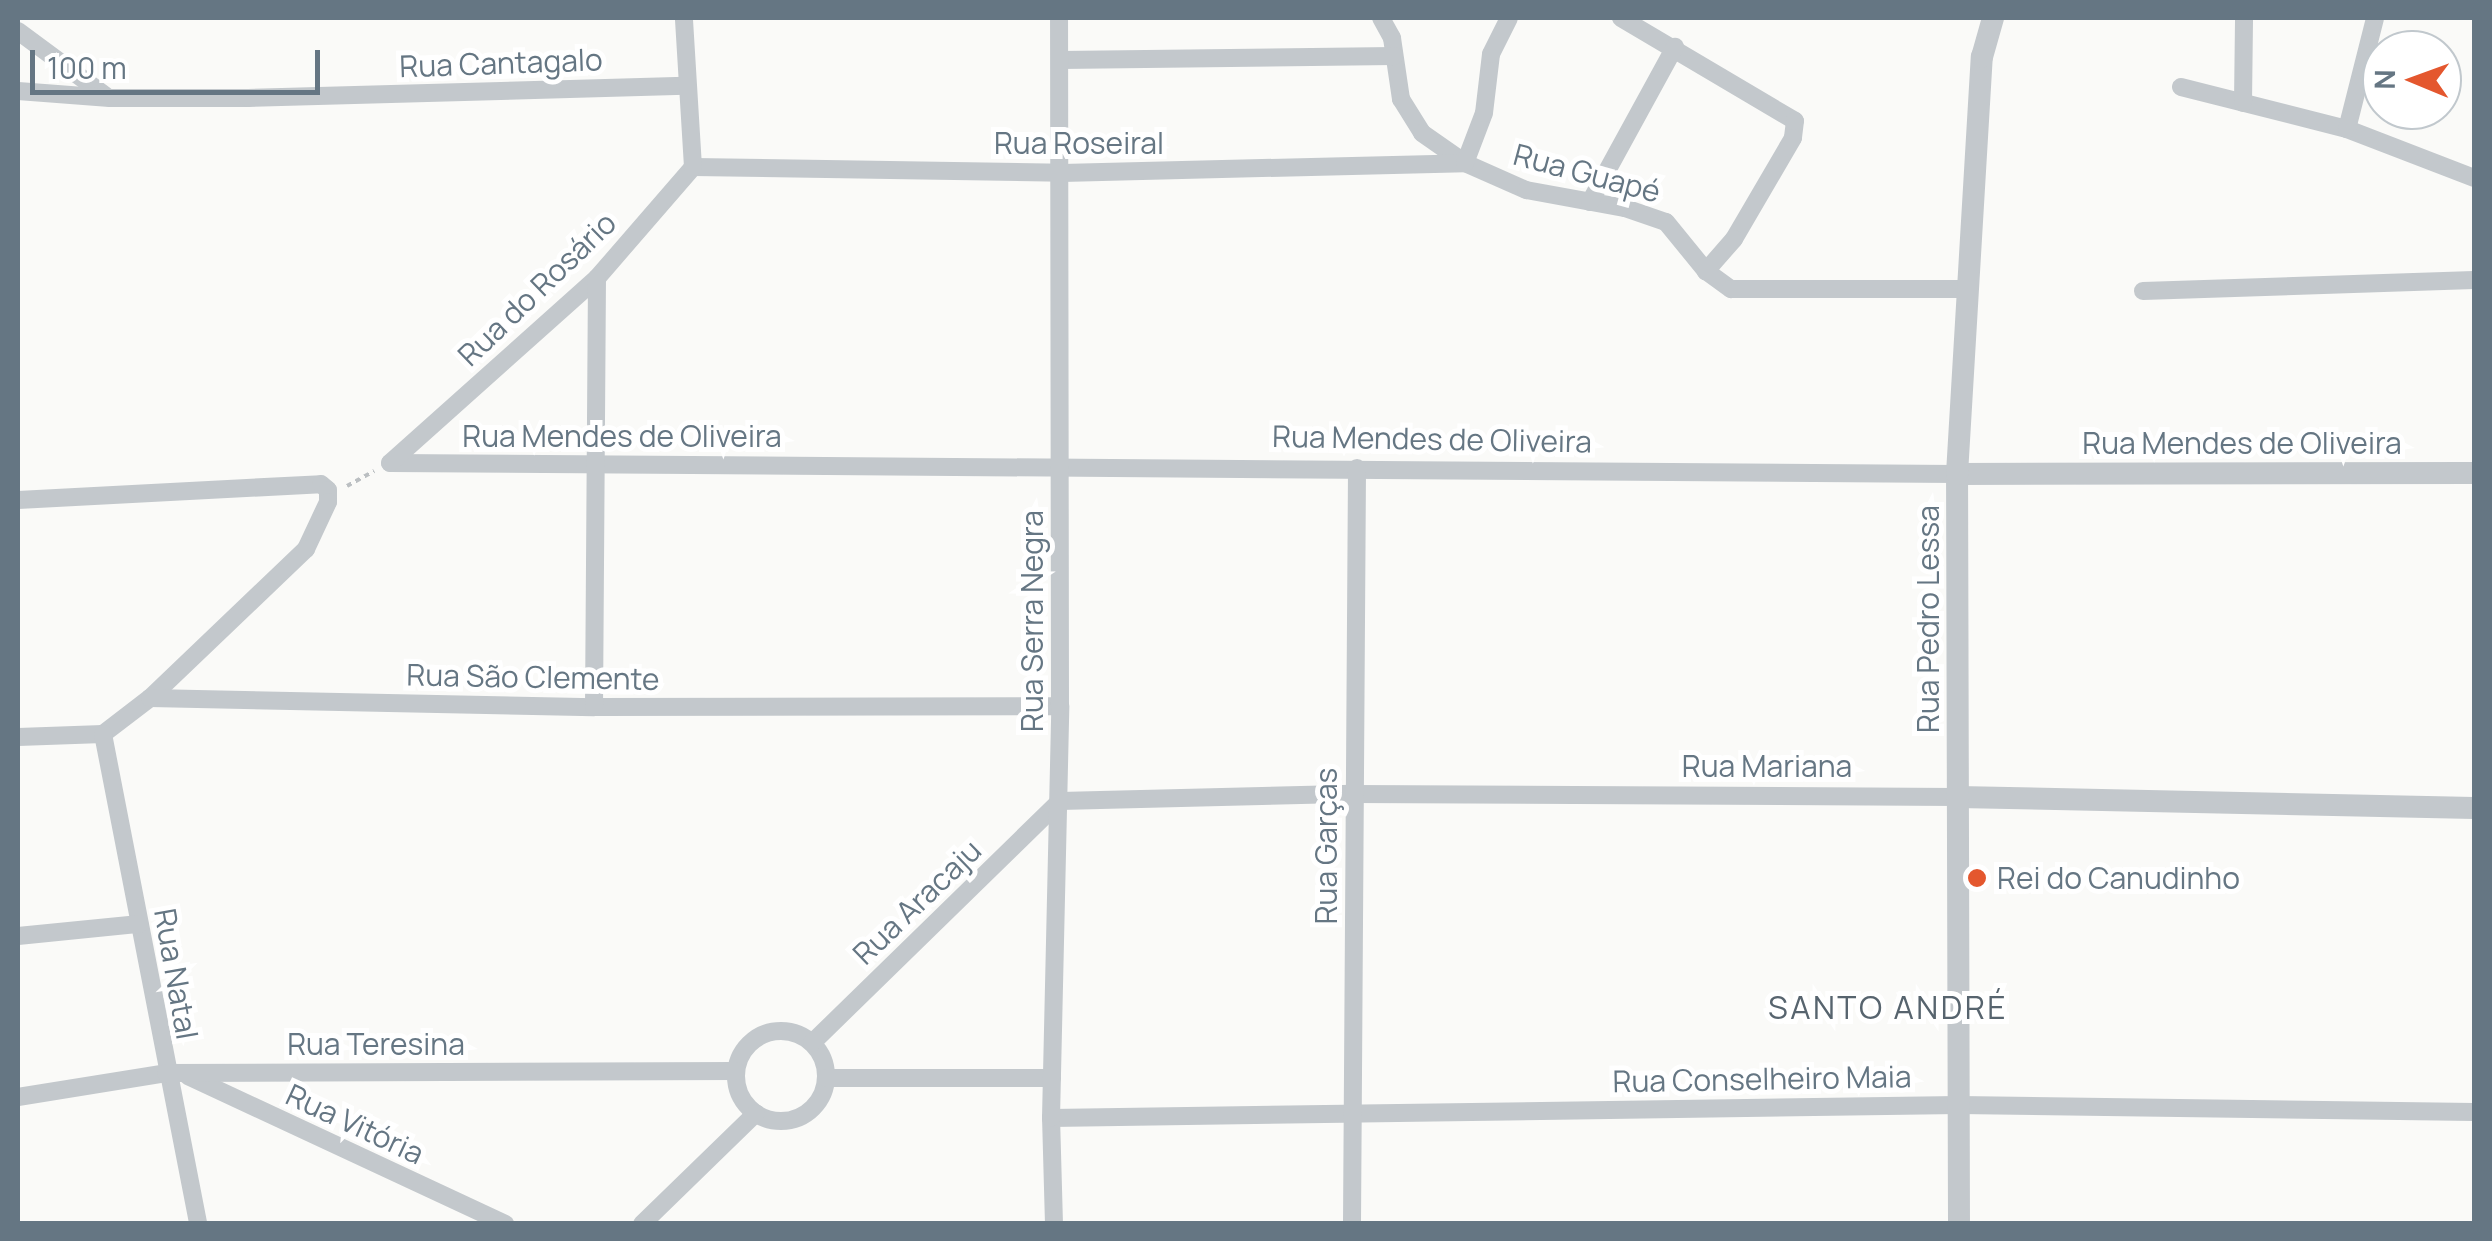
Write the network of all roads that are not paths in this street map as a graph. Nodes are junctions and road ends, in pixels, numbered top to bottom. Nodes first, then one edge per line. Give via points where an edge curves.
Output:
1 (684, 18) edge
2 (1059, 18) edge
3 (1381, 18) edge
4 (1509, 18) edge
5 (1621, 18) edge
6 (1993, 18) edge
7 (2244, 18) edge
8 (2375, 18) edge
9 (18, 31) edge
10 (1675, 47) junction
11 (1394, 56) junction
12 (1061, 60) junction
13 (686, 86) junction
14 (2181, 87) dead end
15 (18, 90) edge
16 (110, 98) junction
17 (2243, 103) junction
18 (2347, 129) junction
19 (1465, 163) junction
20 (693, 167) junction
21 (1062, 173) junction
22 (2474, 178) edge
23 (1590, 202) junction
24 (1706, 271) junction
25 (597, 278) junction
26 (2474, 280) edge
27 (1966, 289) junction
28 (2143, 292) dead end
29 (390, 463) joint
30 (1058, 466) junction
31 (597, 468) junction
32 (1357, 468) junction
33 (2474, 473) edge
34 (1957, 474) junction
35 (18, 500) edge
36 (150, 698) junction
37 (594, 706) junction
38 (1060, 706) junction
39 (104, 734) junction
40 (18, 737) edge
41 (1354, 794) junction
42 (1958, 796) junction
43 (1060, 801) junction
44 (2474, 808) edge
45 (140, 924) junction
46 (18, 936) edge
47 (812, 1043) junction
48 (736, 1071) junction
49 (174, 1073) junction
50 (826, 1078) junction
51 (1052, 1078) junction
52 (18, 1097) edge
53 (1959, 1105) junction
54 (1354, 1112) junction
55 (2474, 1112) edge
56 (756, 1113) junction
57 (1051, 1118) junction
58 (198, 1224) edge
59 (505, 1224) edge
60 (642, 1224) edge
61 (1054, 1224) edge
62 (1352, 1224) edge
63 (1959, 1224) edge

1 - 13 street
2 - 12 street, Rua Serra Negra
3 - 11 street, Rua Guapé
4 - 19 street via 1491,54 1484,113
5 - 10 street
6 - 27 street, Rua Pedro Lessa via 1982,57
7 - 17 street
8 - 18 street
9 - 16 street
10 - 23 street
10 - 24 street via 1796,122 1734,240
11 - 12 street
11 - 19 street, Rua Guapé via 1408,117
12 - 21 street, Rua Serra Negra
13 - 16 street, Rua Cantagalo
13 - 20 street
14 - 17 street
15 - 16 street, Rua Cantagalo
17 - 18 street
18 - 22 street
19 - 21 street, Rua Roseiral
19 - 23 street, Rua Guapé via 1526,190
20 - 21 street, Rua Roseiral
20 - 25 street, Rua do Rosário
21 - 30 street, Rua Serra Negra
23 - 24 street, Rua Guapé via 1666,222
24 - 27 street, Rua Guapé via 1731,289 1756,292
25 - 29 street, Rua do Rosário
25 - 31 street
26 - 28 street
27 - 34 street, Rua Pedro Lessa
29 - 31 street, Rua Mendes de Oliveira
30 - 31 street, Rua Mendes de Oliveira
30 - 32 street, Rua Mendes de Oliveira
30 - 38 street, Rua Serra Negra
31 - 37 street
32 - 34 street, Rua Mendes de Oliveira
32 - 41 street, Rua Garças
33 - 34 street, Rua Mendes de Oliveira
34 - 42 street, Rua Pedro Lessa
35 - 36 street via 321,484 328,490 306,549
36 - 37 street, Rua São Clemente
36 - 39 street
37 - 38 street, Rua São Clemente
38 - 43 street, Rua Serra Negra
39 - 40 street
39 - 45 street, Rua Natal
41 - 42 street, Rua Mariana
41 - 43 street, Rua Mariana
41 - 54 street, Rua Garças
42 - 44 street, Rua Mariana
42 - 53 street, Rua Pedro Lessa
43 - 47 street, Rua Aracaju
43 - 51 street, Rua Serra Negra
45 - 46 street
45 - 49 street, Rua Natal
47 - 48 street via 772,1031 748,1045
47 - 50 street
48 - 49 street, Rua Teresina
48 - 56 street via 740,1095
49 - 52 street, Rua Teresina
49 - 58 street, Rua Natal
49 - 59 street, Rua Vitória
50 - 51 street
50 - 56 street via 817,1103 795,1118
51 - 57 street, Rua Serra Negra
53 - 54 street, Rua Conselheiro Maia
53 - 55 street, Rua Conselheiro Maia
53 - 63 street, Rua Pedro Lessa
54 - 57 street, Rua Conselheiro Maia
54 - 62 street, Rua Garças
56 - 60 street
57 - 61 street, Rua Serra Negra

